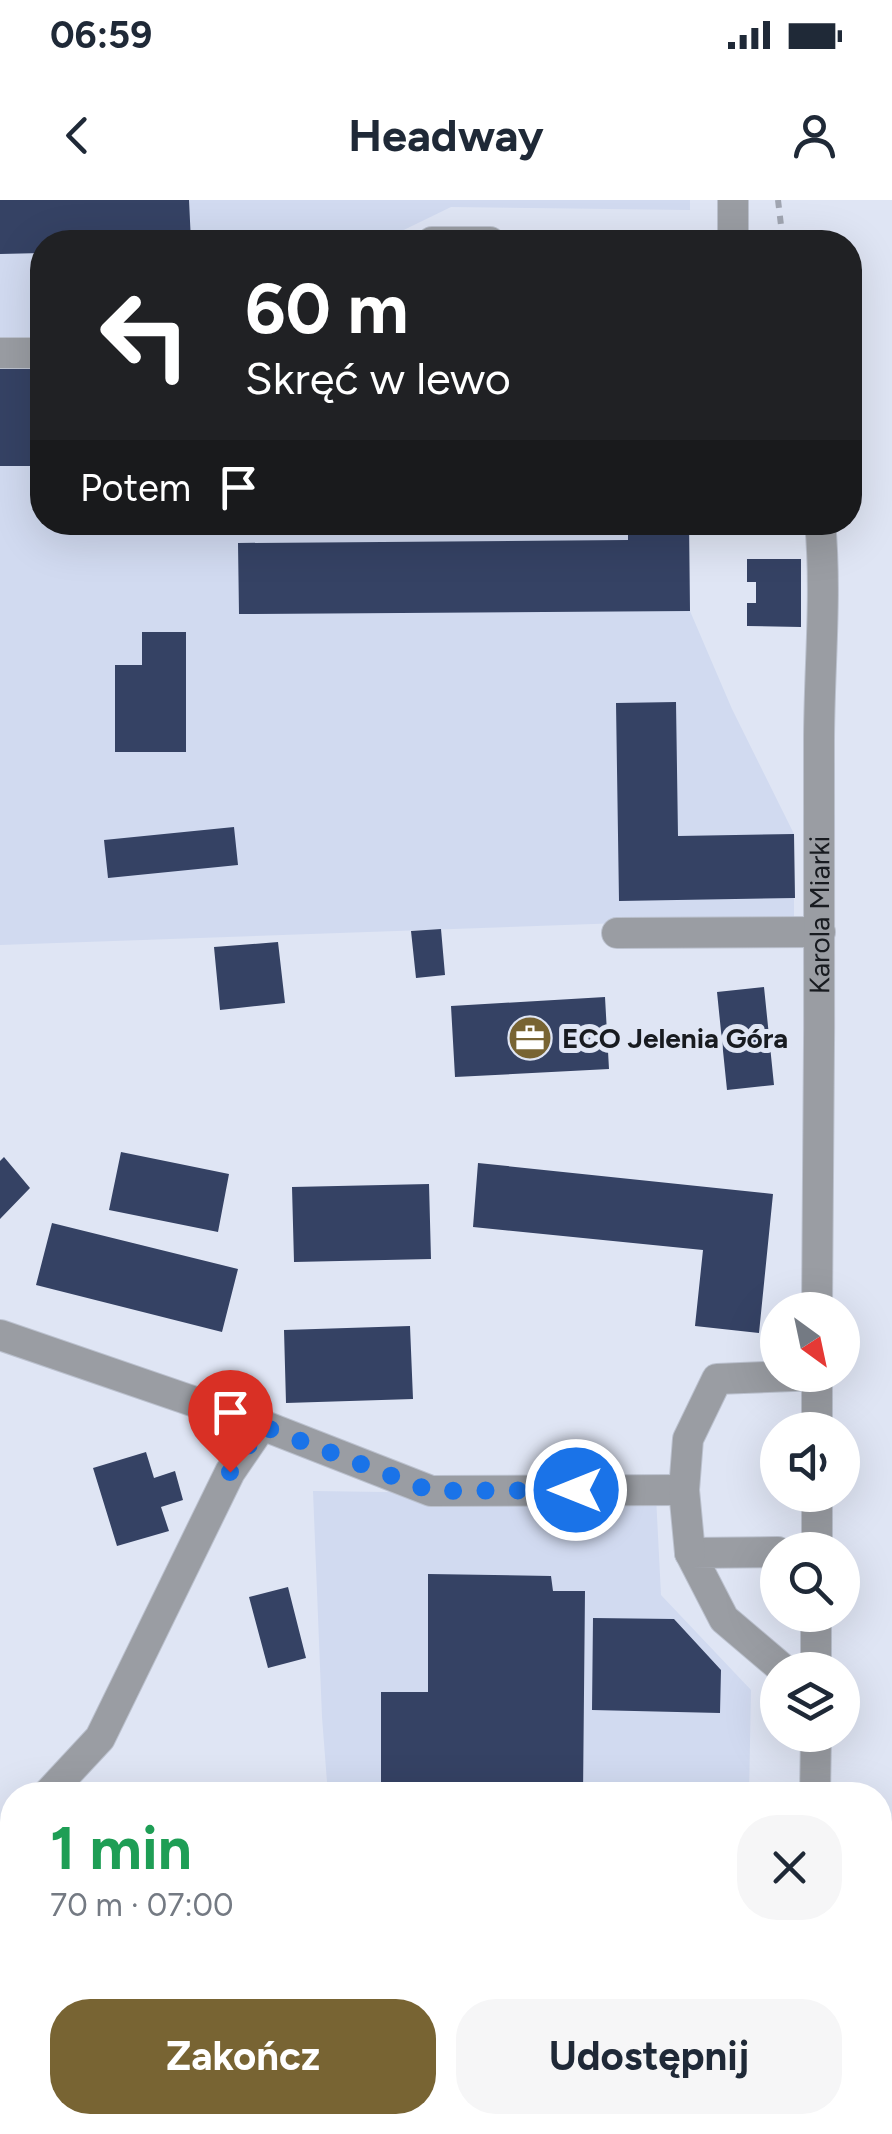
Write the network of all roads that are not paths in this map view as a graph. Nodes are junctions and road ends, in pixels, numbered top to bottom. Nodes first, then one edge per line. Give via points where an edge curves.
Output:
1 (732, 200) edge
2 (733, 230) edge
3 (30, 353) edge
4 (0, 354) edge
5 (821, 535) edge
6 (820, 932) junction
7 (617, 933) dead end
8 (817, 1292) edge
9 (0, 1335) edge
10 (760, 1378) edge
11 (262, 1426) junction
12 (684, 1490) junction
13 (760, 1552) edge
14 (690, 1554) junction
15 (763, 1652) edge
16 (816, 1752) edge
17 (59, 1782) edge
18 (815, 1782) edge

1 - 2 street
3 - 4 street
5 - 6 street, Karola Miarki
6 - 7 street
6 - 8 street, Karola Miarki
9 - 11 street
10 - 12 street via 717,1380 688,1439
11 - 12 street via 431,1491
11 - 17 street via 230,1472 100,1738
12 - 14 street
13 - 14 street
14 - 15 street via 724,1618
16 - 18 street

